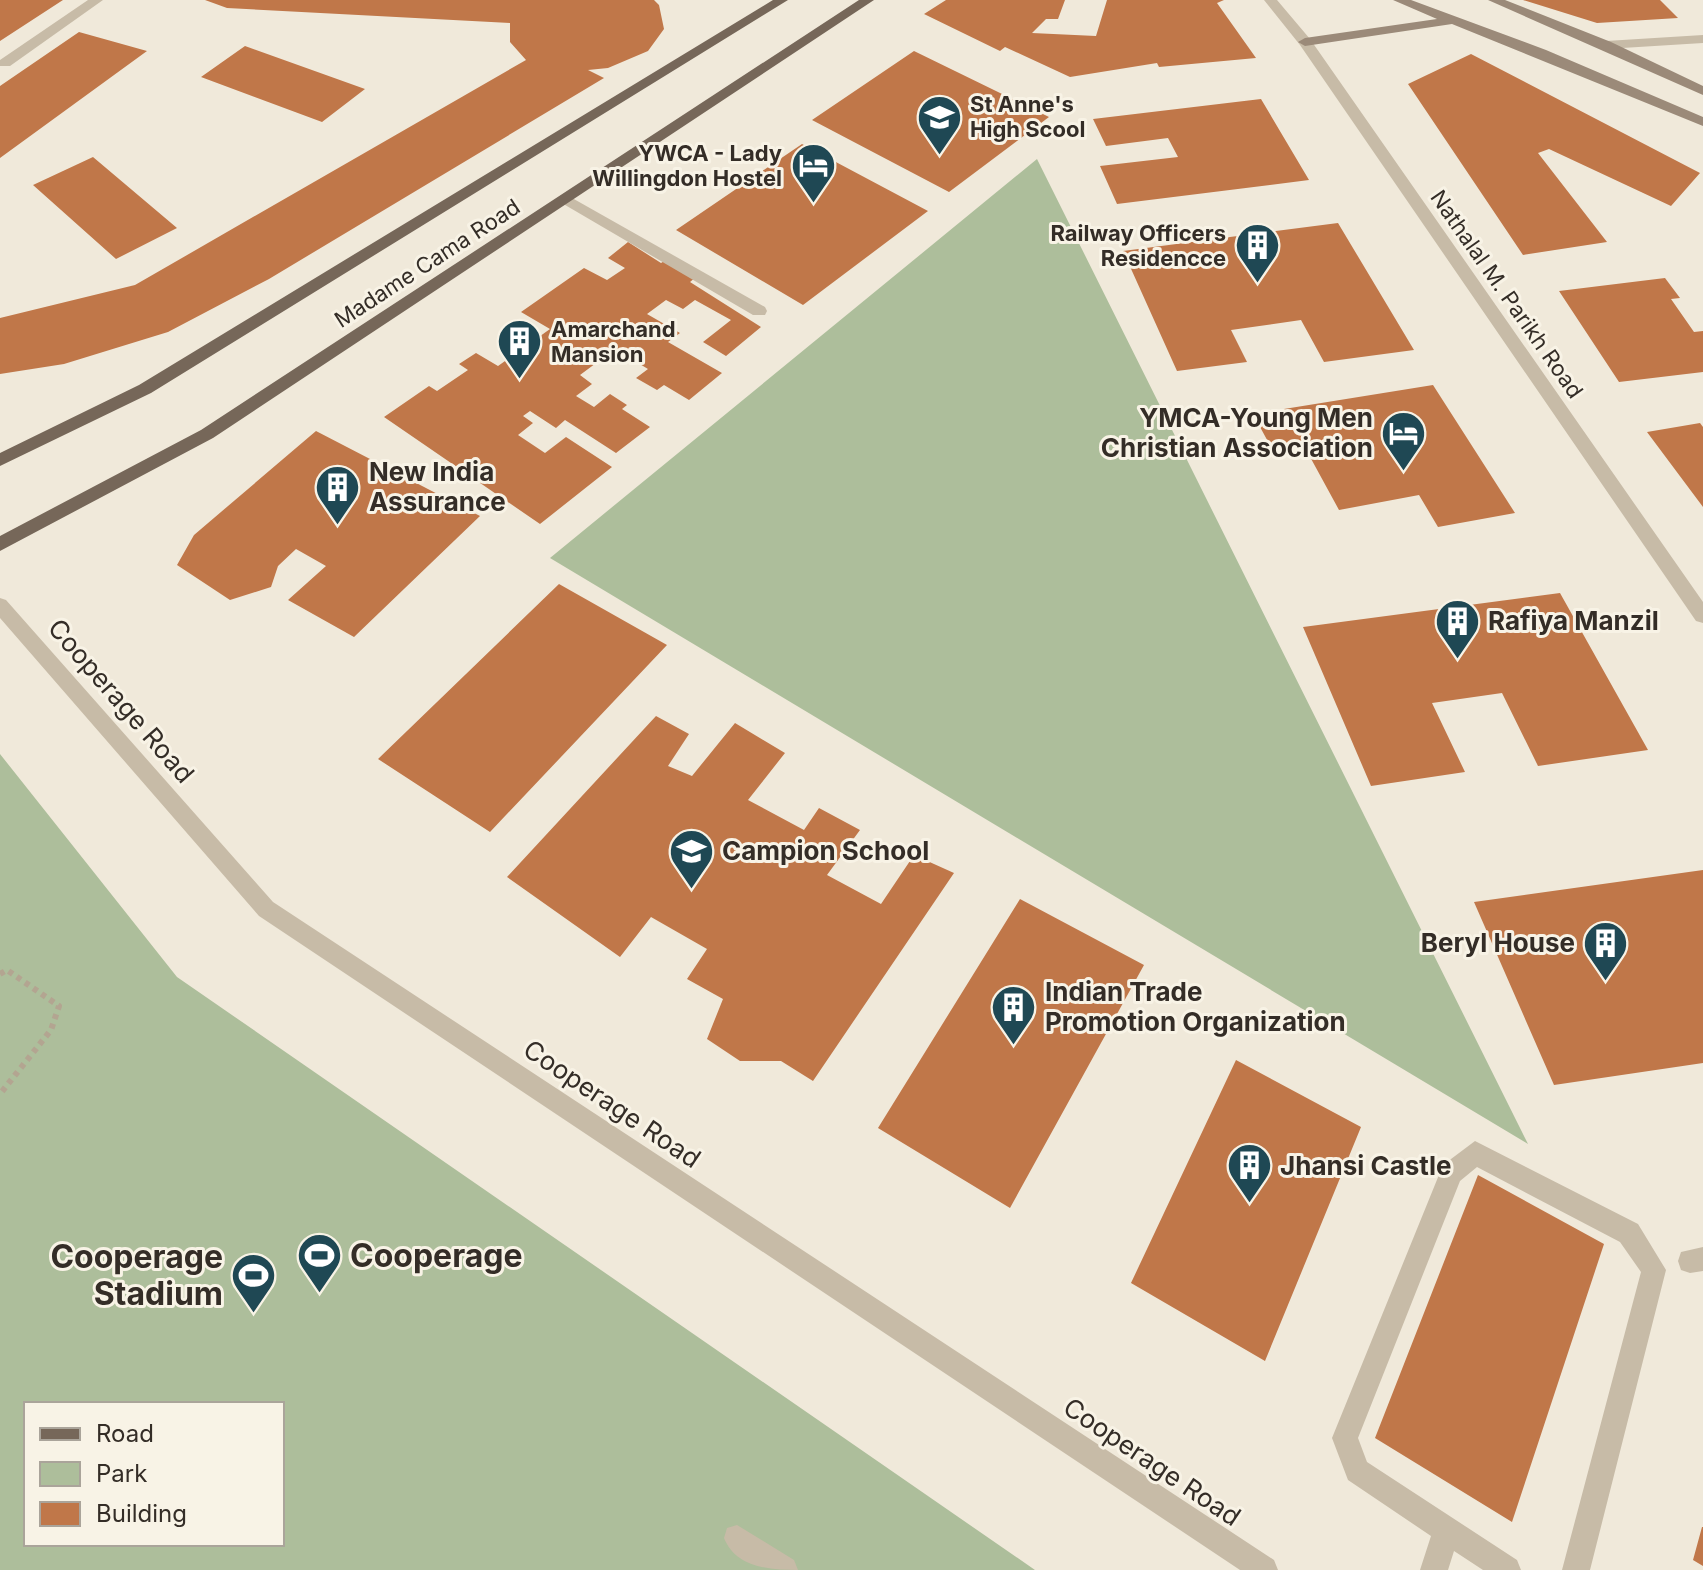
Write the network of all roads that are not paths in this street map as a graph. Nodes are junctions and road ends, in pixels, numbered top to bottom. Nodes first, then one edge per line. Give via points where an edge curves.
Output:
1 (97, 0) edge
2 (782, 0) edge
3 (868, 0) edge
4 (1270, 0) edge
5 (1399, 0) edge
6 (1494, 0) edge
7 (1457, 20) junction
8 (1703, 39) edge
9 (1305, 42) junction
10 (1606, 45) junction
11 (5, 63) dead end
12 (1703, 91) edge
13 (1703, 122) edge
14 (565, 199) junction
15 (759, 311) dead end
16 (0, 460) edge
17 (0, 544) edge
18 (0, 605) edge
19 (1700, 605) edge
20 (1447, 1529) junction
21 (737, 1538) dead end
22 (784, 1570) edge
23 (1264, 1570) edge
24 (1434, 1570) edge
25 (1507, 1570) edge
26 (1576, 1570) edge

1 - 11 street
2 - 16 main road, Madame Cama Road via 145,389
3 - 14 main road, Madame Cama Road
4 - 9 street, Nathalal M. Parikh Road
5 - 7 main road
6 - 10 main road
7 - 9 main road
7 - 13 main road
8 - 10 street
9 - 19 street, Nathalal M. Parikh Road
10 - 12 main road
14 - 15 street
14 - 17 main road, Madame Cama Road via 207,434
18 - 23 street, Cooperage Road via 266,909
20 - 24 street
20 - 25 street
20 - 26 street via 1357,1471 1345,1438 1451,1173 1475,1153 1629,1233 1654,1270
21 - 22 street

